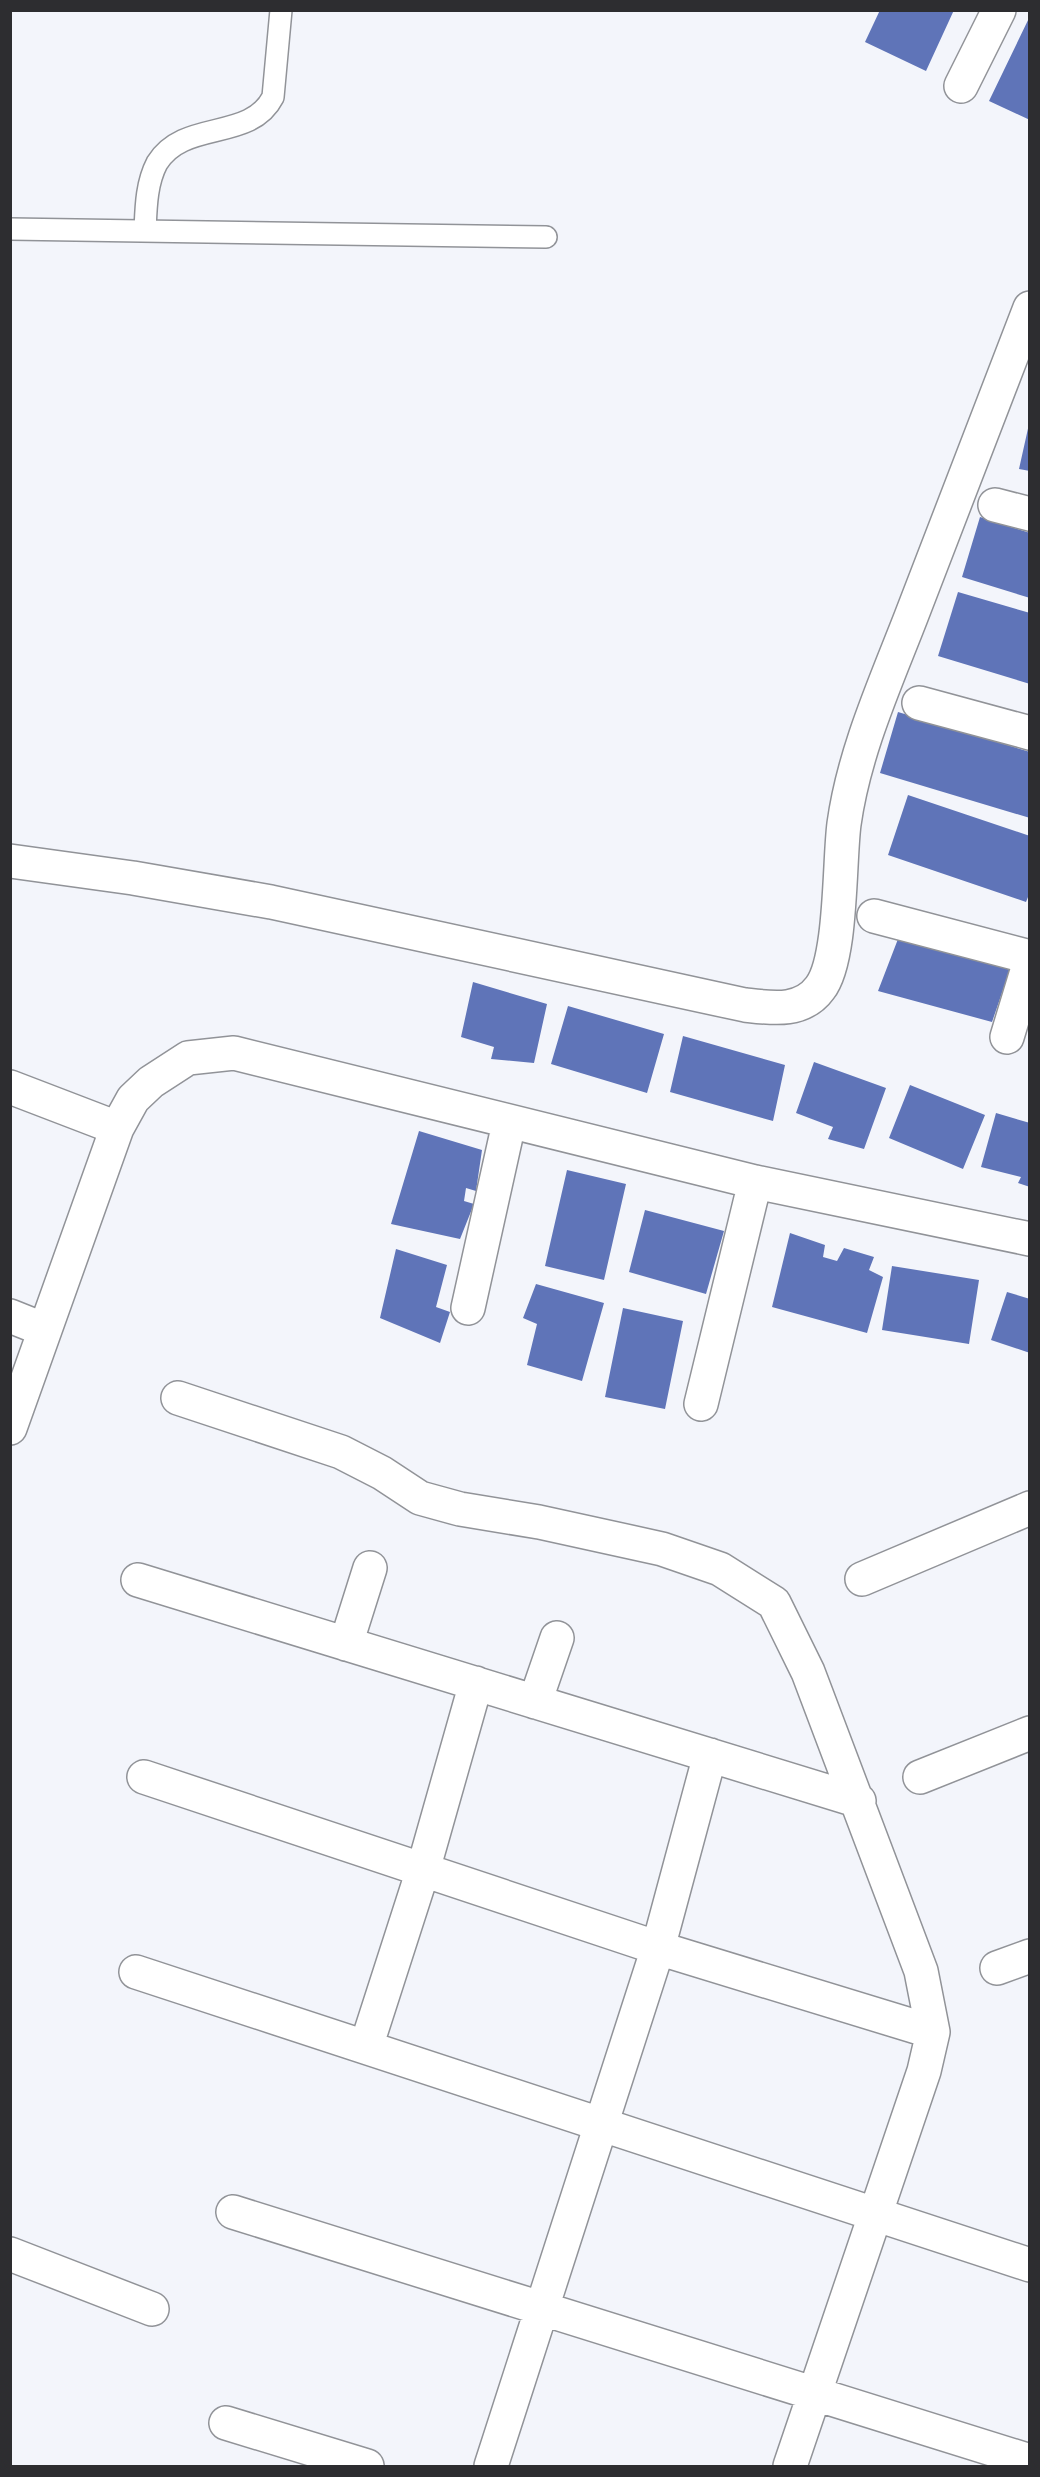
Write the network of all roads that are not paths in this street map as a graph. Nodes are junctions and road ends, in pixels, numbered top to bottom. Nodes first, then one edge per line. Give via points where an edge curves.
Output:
1 (281, 10) edge
2 (999, 10) edge
3 (961, 86) dead end
4 (10, 229) edge
5 (145, 231) junction
6 (546, 237) dead end
7 (1029, 308) edge
8 (995, 505) dead end
9 (1029, 514) edge
10 (919, 703) dead end
11 (1029, 734) edge
12 (10, 861) edge
13 (874, 916) dead end
14 (1029, 959) edge
15 (1006, 1036) dead end
16 (10, 1087) edge
17 (509, 1123) junction
18 (117, 1128) junction
19 (755, 1182) junction
20 (1029, 1239) edge
21 (468, 1308) dead end
22 (10, 1316) edge
23 (45, 1330) junction
24 (178, 1398) dead end
25 (701, 1404) dead end
26 (10, 1428) edge
27 (1029, 1508) edge
28 (370, 1568) dead end
29 (862, 1579) dead end
30 (138, 1580) dead end
31 (557, 1638) dead end
32 (346, 1644) junction
33 (476, 1683) junction
34 (535, 1702) junction
35 (1029, 1733) edge
36 (710, 1755) junction
37 (144, 1777) dead end
38 (920, 1777) dead end
39 (859, 1801) junction
40 (423, 1870) junction
41 (658, 1948) junction
42 (1029, 1956) edge
43 (997, 1968) dead end
44 (136, 1972) dead end
45 (933, 2032) junction
46 (366, 2047) junction
47 (600, 2124) junction
48 (233, 2212) dead end
49 (874, 2213) junction
50 (10, 2254) edge
51 (1029, 2265) edge
52 (540, 2307) junction
53 (152, 2309) dead end
54 (814, 2392) junction
55 (226, 2423) dead end
56 (1029, 2461) edge
57 (368, 2466) edge
58 (491, 2466) edge
59 (790, 2466) edge

1 - 5 lane via 273,97 267,108 253,120 201,134 172,147 158,163 147,191
2 - 3 street
4 - 5 lane
5 - 6 lane
7 - 12 street via 862,744 844,826 829,972 804,1004 779,1009 746,1005 271,902
8 - 9 street
10 - 11 street
13 - 14 street
14 - 15 street
16 - 18 street
17 - 18 street via 234,1053 188,1058 139,1093
17 - 19 street
17 - 21 street
18 - 23 street
19 - 20 street
19 - 25 street
22 - 23 street
23 - 26 street
24 - 39 street via 341,1452 420,1498 662,1549 720,1569 774,1603 808,1672
27 - 29 street
28 - 32 street
30 - 32 street
31 - 34 street
32 - 33 street
33 - 34 street
33 - 40 street
34 - 36 street
35 - 38 street
36 - 39 street
36 - 41 street
37 - 40 street
39 - 45 street via 921,1971
40 - 41 street
40 - 46 street
41 - 45 street
41 - 47 street
42 - 43 street
44 - 46 street
45 - 49 street via 924,2071
46 - 47 street
47 - 49 street
47 - 52 street
48 - 52 street
49 - 51 street
49 - 54 street
50 - 53 street
52 - 54 street
52 - 58 street
54 - 56 street
54 - 59 street
55 - 57 street

